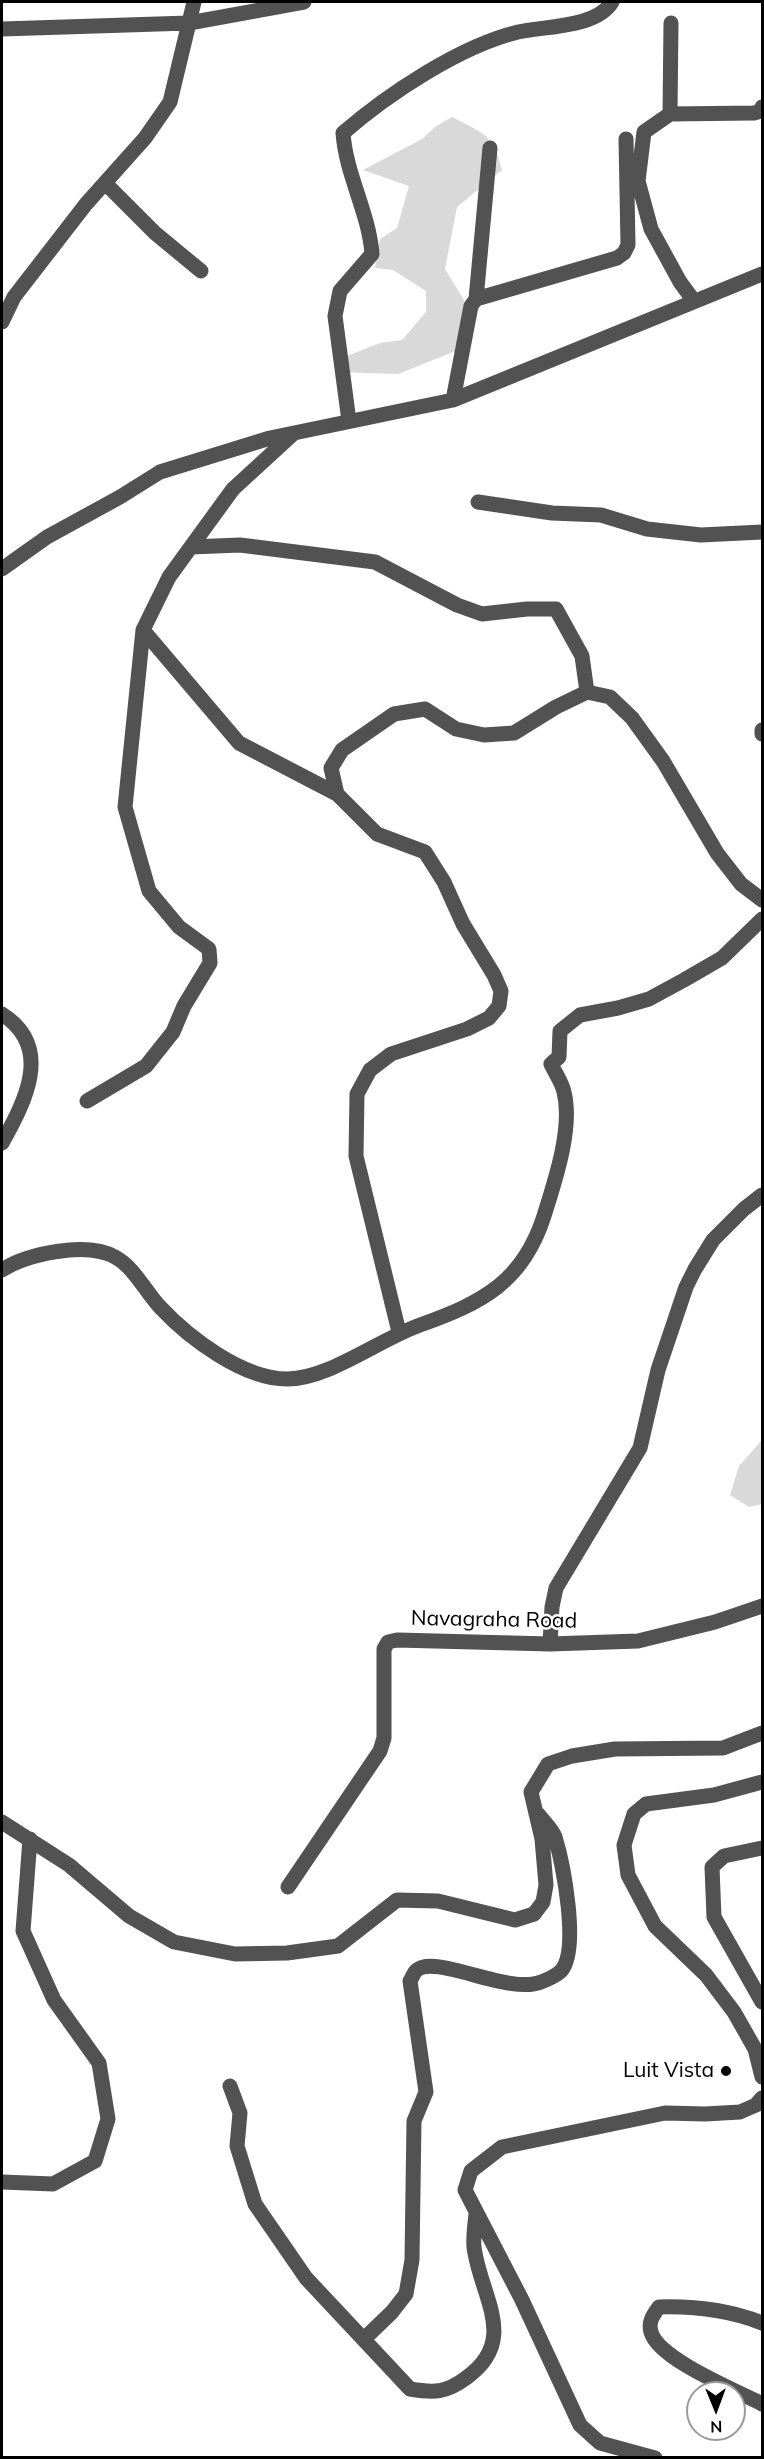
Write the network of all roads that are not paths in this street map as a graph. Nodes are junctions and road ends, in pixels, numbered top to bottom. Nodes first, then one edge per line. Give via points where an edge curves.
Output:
1 (194, 2) edge
2 (304, 2) edge
3 (612, 2) edge
4 (189, 23) junction
5 (671, 23) dead end
6 (2, 29) edge
7 (762, 107) edge
8 (670, 114) junction
9 (626, 139) dead end
10 (490, 148) dead end
11 (105, 183) junction
12 (201, 271) dead end
13 (762, 274) edge
14 (476, 299) junction
15 (694, 301) junction
16 (2, 322) edge
17 (453, 400) junction
18 (349, 421) junction
19 (296, 432) junction
20 (478, 502) dead end
21 (762, 532) edge
22 (191, 547) junction
23 (2, 569) edge
24 (143, 630) junction
25 (587, 692) junction
26 (337, 794) junction
27 (762, 900) edge
28 (762, 920) edge
29 (2, 1014) edge
30 (87, 1101) dead end
31 (2, 1143) edge
32 (762, 1195) edge
33 (2, 1270) edge
34 (399, 1332) junction
35 (762, 1606) edge
36 (550, 1644) junction
37 (762, 1733) edge
38 (762, 1782) edge
39 (537, 1812) junction
40 (2, 1822) edge
41 (30, 1839) junction
42 (762, 1848) edge
43 (288, 1887) dead end
44 (762, 2002) edge
45 (762, 2077) edge
46 (230, 2086) dead end
47 (762, 2098) edge
48 (2, 2182) edge
49 (476, 2214) junction
50 (762, 2323) edge
51 (364, 2339) junction
52 (762, 2404) edge
53 (655, 2457) edge

1 - 4 street
2 - 4 street
3 - 18 street via 604,11 587,18 555,28 519,32 475,47 370,110 343,133 353,183 371,235 372,254 340,291 335,316
4 - 6 street
4 - 11 street via 170,102 145,138
5 - 8 street
7 - 8 street via 754,113
8 - 15 street via 644,132 638,181 651,229
9 - 14 street via 624,253
10 - 14 street
11 - 12 street via 155,233
11 - 16 street via 14,297
13 - 15 street
14 - 17 street via 471,306
15 - 17 street
17 - 18 street
18 - 19 street
19 - 22 street via 233,489
19 - 23 street via 160,472 47,537
20 - 21 street via 552,513 601,515 647,529 701,535
22 - 24 street via 169,578
22 - 25 street via 240,545 375,562 482,614 556,609 582,656
24 - 26 street via 239,744
24 - 30 street via 125,807 149,891 179,927 209,949 210,963 173,1032 146,1066
25 - 26 street via 514,733 484,735 456,729 425,709 394,714 342,750 331,768
25 - 27 street via 609,697 633,718 663,760 717,853 741,884
26 - 34 street via 377,834 425,852 501,991 499,1006 489,1018 391,1054 370,1070 357,1094 356,1156
28 - 34 street via 722,958 684,980 649,999 580,1015 560,1031 559,1057 550,1064 564,1089 567,1118 551,1194 529,1251 512,1274 475,1303
29 - 31 street via 26,1039 31,1066 28,1091
32 - 36 street via 713,1240 686,1287 657,1370 640,1448 556,1588
33 - 34 street via 38,1254 96,1251 113,1255 126,1264 159,1307 202,1343 244,1370 265,1376 286,1379 317,1374
35 - 36 street, Navagraha Road via 648,1639
36 - 43 street, Navagraha Road via 388,1642 384,1649 384,1738 380,1751
37 - 39 street via 723,1748 615,1749 548,1764 531,1792
38 - 45 street via 714,1795 646,1804 634,1814 624,1845 628,1875 655,1926 706,1975 734,2012 755,2049
39 - 41 street via 546,1885 543,1902 534,1914 515,1920 438,1901 397,1900 338,1946 287,1953 234,1954 174,1942 129,1916 69,1865
39 - 51 street via 554,1835 562,1870 569,1955 561,1971 539,1983 512,1985 431,1965 418,1969 410,1981 426,2092 414,2121 412,2260 406,2294
40 - 41 street
41 - 48 street via 23,1931 54,2000 99,2063 108,2120 95,2161 53,2184
42 - 44 street via 724,1856 712,1867 714,1917
46 - 51 street via 240,2114 237,2146 255,2204 306,2278
47 - 49 street via 740,2112 665,2113 502,2147 471,2171 465,2190
49 - 51 street via 474,2246 493,2315 495,2338 488,2356 473,2373 454,2387 432,2393 410,2389
49 - 53 street via 522,2300 580,2425 600,2443
50 - 52 street via 691,2306 659,2307 650,2319 651,2333 661,2348

